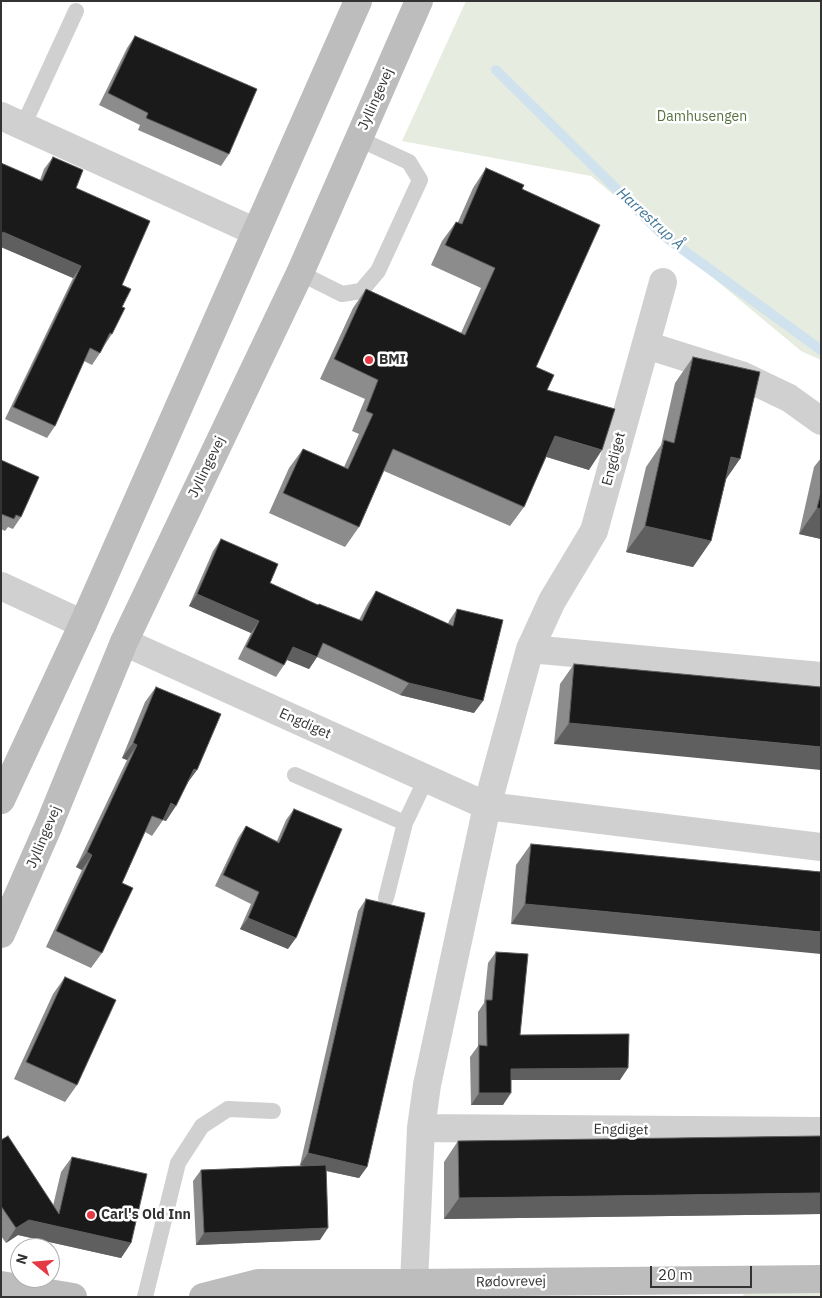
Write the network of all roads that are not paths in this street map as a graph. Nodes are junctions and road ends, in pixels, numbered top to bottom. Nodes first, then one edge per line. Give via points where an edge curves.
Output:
1 (358, 1) edge
2 (419, 1) edge
3 (76, 11) dead end
4 (12, 121) edge
5 (359, 139) junction
6 (256, 232) junction
7 (300, 273) junction
8 (663, 282) dead end
9 (646, 345) junction
10 (821, 422) edge
11 (1, 586) edge
12 (83, 624) junction
13 (124, 642) junction
14 (530, 649) junction
15 (821, 676) edge
16 (295, 775) dead end
17 (426, 779) junction
18 (1, 800) edge
19 (487, 806) junction
20 (405, 823) junction
21 (821, 846) edge
22 (386, 898) dead end
23 (1, 934) edge
24 (273, 1111) dead end
25 (421, 1128) junction
26 (821, 1131) edge
27 (821, 1279) edge
28 (1, 1285) edge
29 (725, 1289) edge
30 (415, 1290) edge
31 (73, 1297) edge
32 (145, 1297) edge
33 (203, 1297) edge

1 - 6 street
2 - 5 street, Jyllingevej
3 - 4 lane
4 - 6 street
5 - 7 street, Jyllingevej
5 - 7 lane via 409,162 420,180 378,271 361,291 342,294
6 - 12 street
7 - 13 street, Jyllingevej
8 - 9 street, Engdiget
9 - 10 street via 741,375 788,398
9 - 14 street, Engdiget via 594,531 552,601
11 - 12 street
12 - 18 street
13 - 17 street, Engdiget
13 - 23 street, Jyllingevej
14 - 15 street
14 - 19 street, Engdiget
16 - 20 lane
17 - 19 street, Engdiget
17 - 20 lane
19 - 21 street, Engdiget
19 - 25 street, Engdiget via 427,1084
20 - 22 lane
24 - 32 lane via 228,1109 202,1126 178,1163
25 - 26 street, Engdiget
25 - 30 street, Engdiget
27 - 29 street, Rødovrevej
28 - 31 street
29 - 30 street, Rødovrevej
30 - 33 street, Rødovrevej via 258,1283

